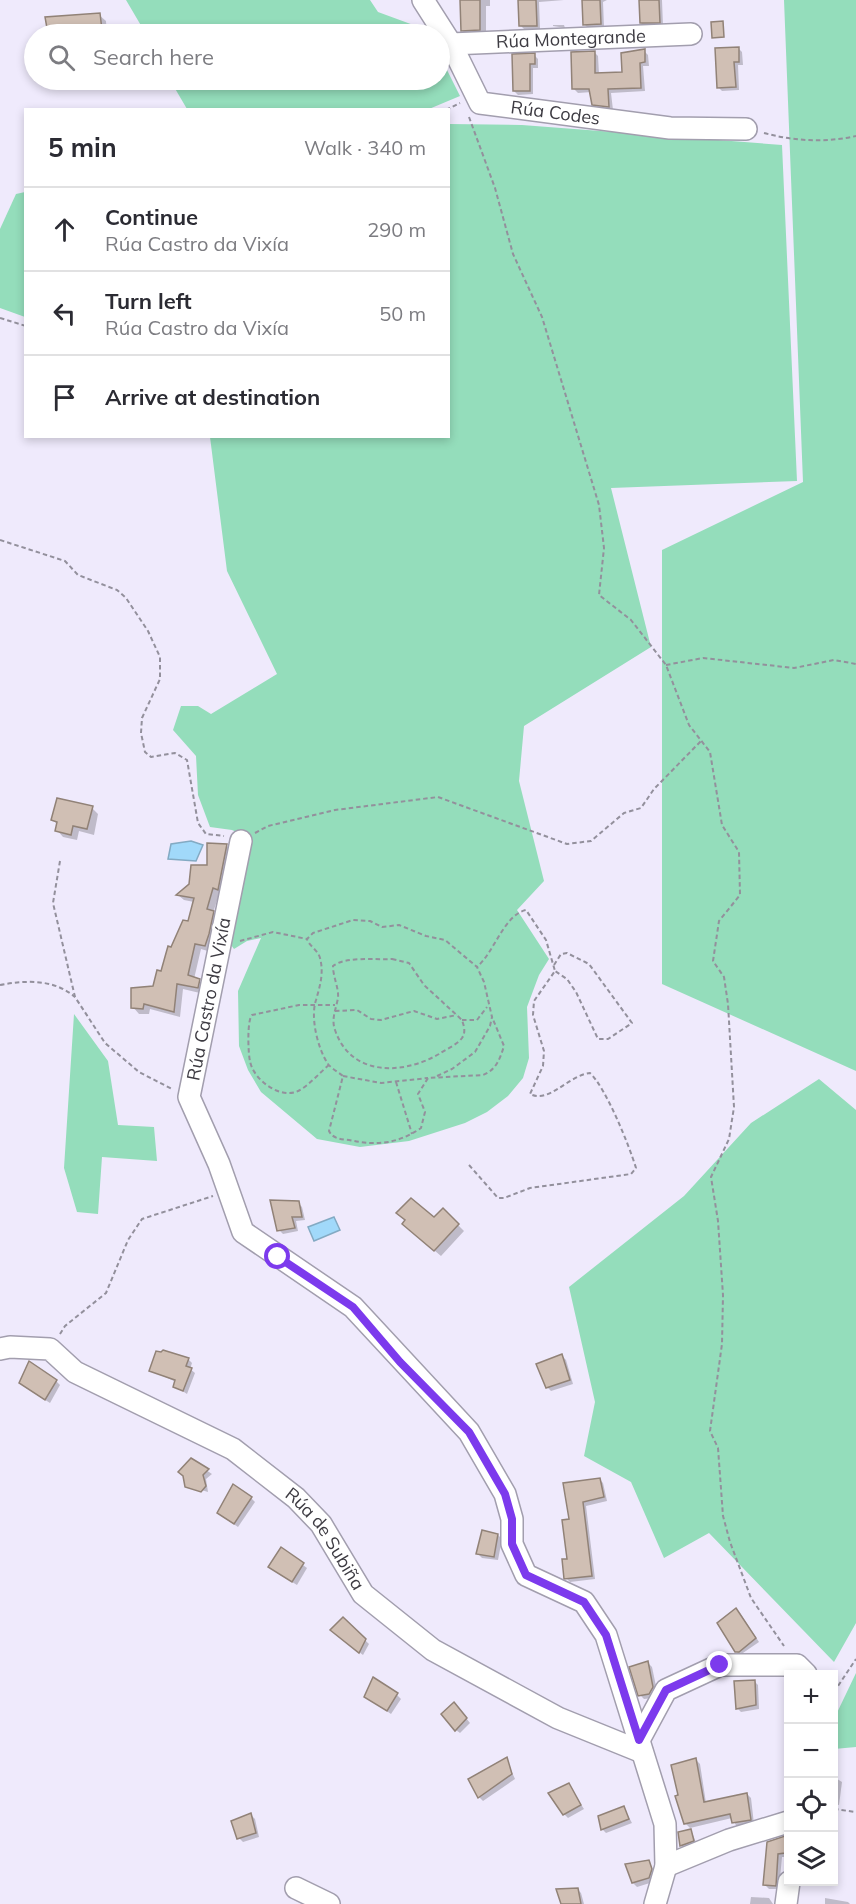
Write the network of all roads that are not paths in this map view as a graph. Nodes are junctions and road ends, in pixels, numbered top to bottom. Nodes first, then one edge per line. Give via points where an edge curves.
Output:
1 (423, 0) edge
2 (438, 24) edge
3 (691, 34) dead end
4 (451, 44) joint
5 (747, 129) road end
6 (243, 839) road end
7 (0, 1349) edge
8 (802, 1670) edge
9 (641, 1746) junction
10 (784, 1824) edge
11 (666, 1866) junction
12 (788, 1886) edge
13 (296, 1888) dead end
14 (329, 1904) edge
15 (655, 1904) edge
16 (786, 1904) edge

1 - 2 street
3 - 4 street, Rúa Montegrande
4 - 5 street, Rúa Codes via 480,103 670,128
6 - 9 street, Rúa Castro da Vixía via 189,1097 243,1232 353,1307 469,1432 505,1494 512,1519 512,1544 526,1575 584,1602 606,1635
7 - 9 street, Rúa de Subiña via 50,1349 75,1372 233,1449 287,1491 321,1524 363,1594 434,1650 558,1718
8 - 9 street via 720,1665 666,1690
9 - 11 street, Rúa Castro da Vixía via 665,1824
10 - 11 street via 729,1840
11 - 15 street, Rúa Castro da Vixía
12 - 16 street
13 - 14 street

